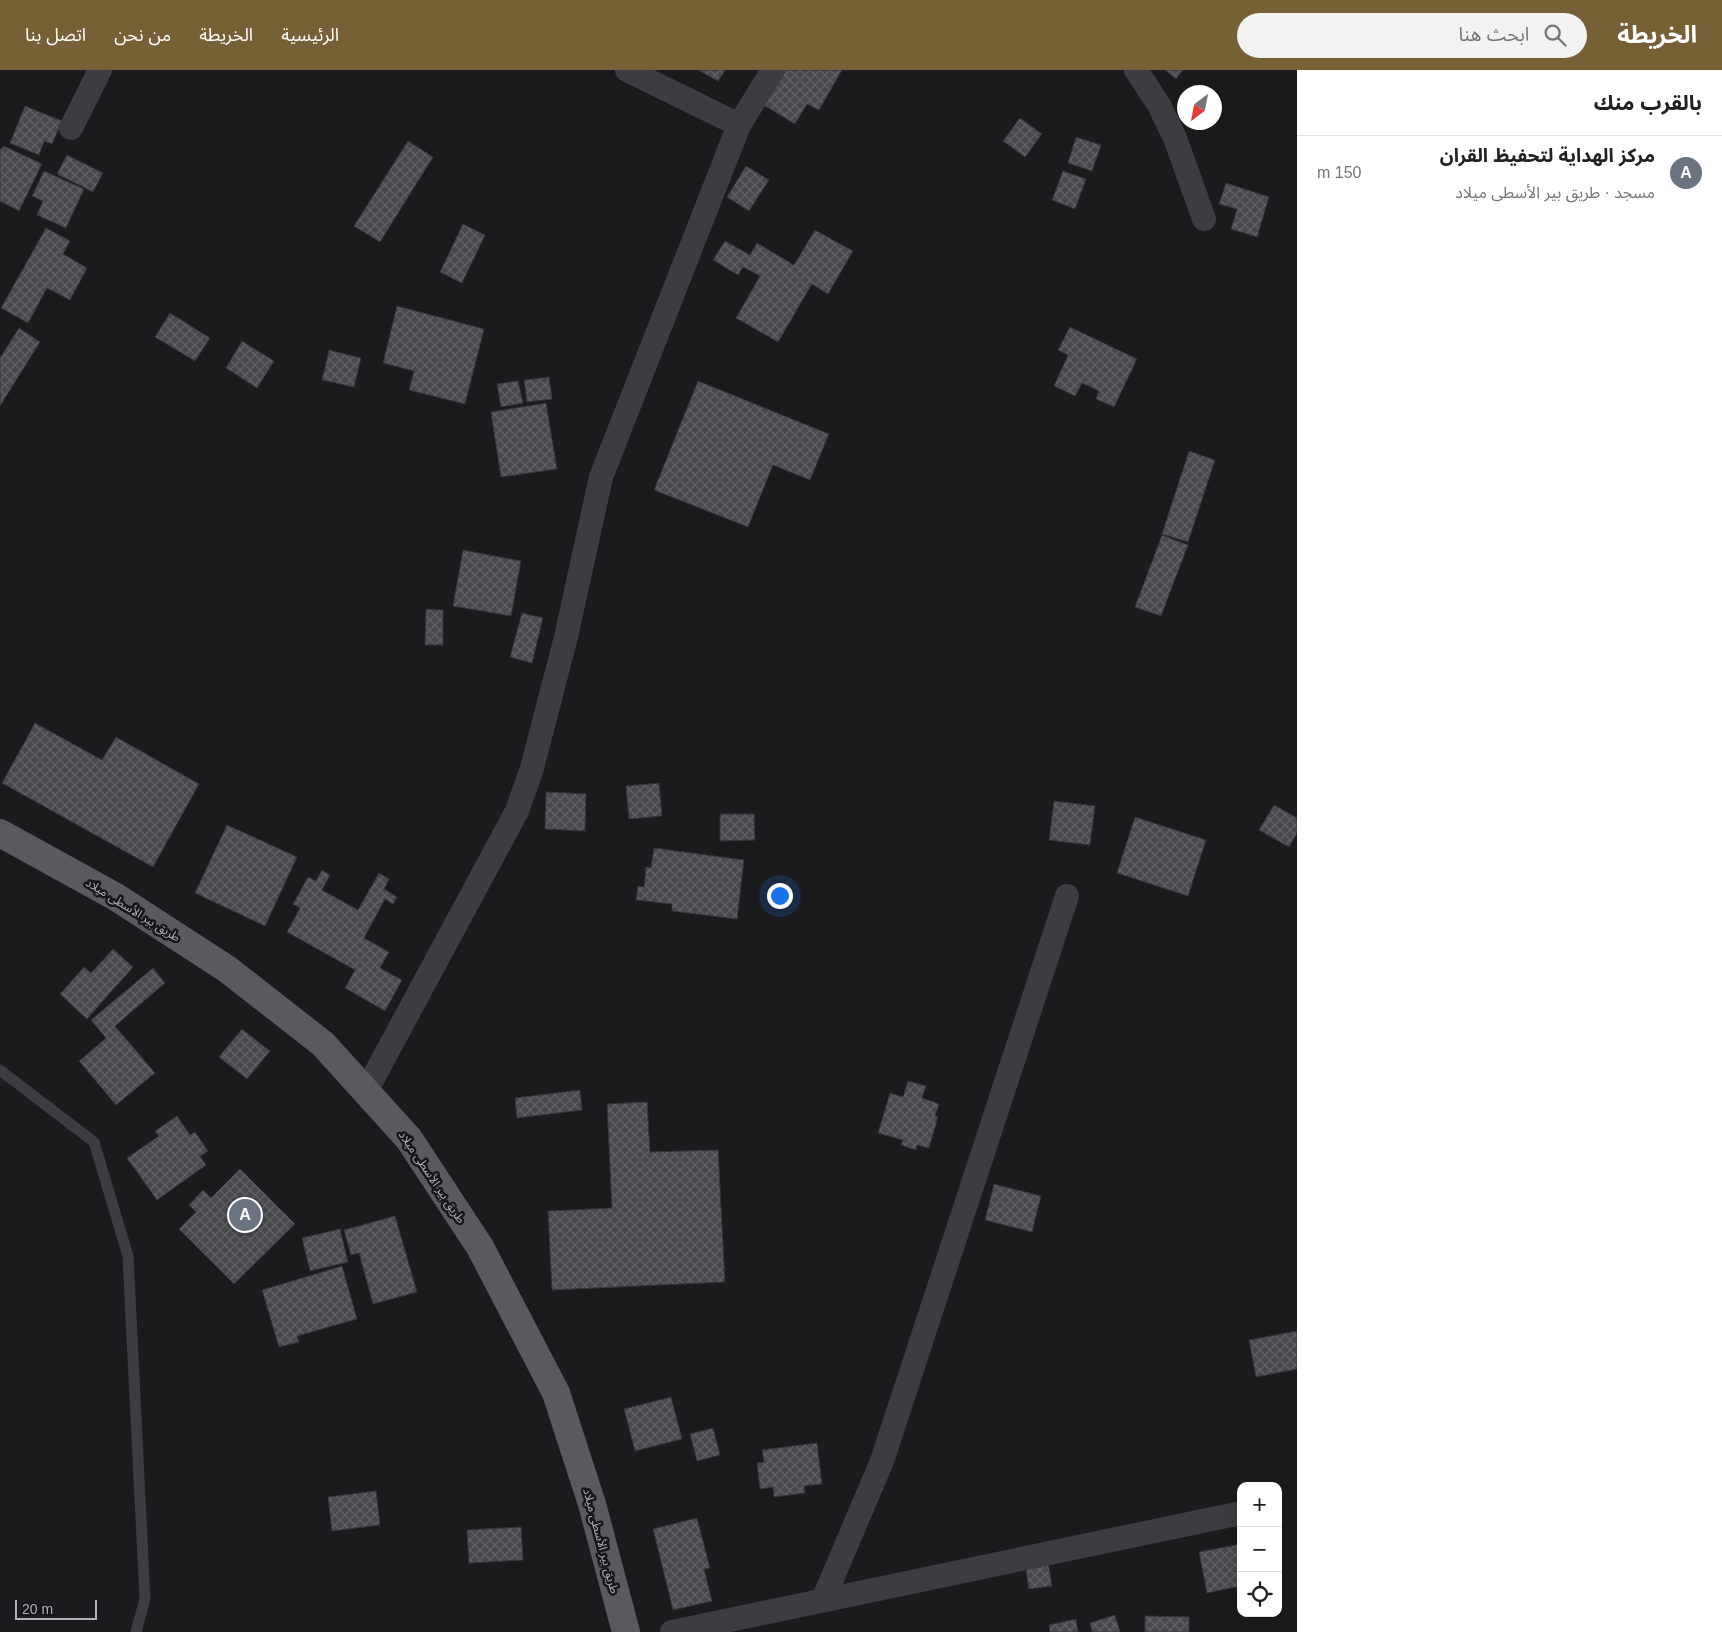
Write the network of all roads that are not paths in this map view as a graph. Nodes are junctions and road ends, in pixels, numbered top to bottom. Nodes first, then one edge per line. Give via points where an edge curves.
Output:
1 (100, 70) edge
2 (627, 70) edge
3 (773, 70) edge
4 (1136, 70) edge
5 (739, 125) junction
6 (71, 128) dead end
7 (1204, 219) dead end
8 (0, 833) edge
9 (1067, 896) dead end
10 (0, 1070) edge
11 (366, 1091) junction
12 (1237, 1514) edge
13 (823, 1600) junction
14 (136, 1632) edge
15 (626, 1632) edge
16 (672, 1632) edge

1 - 6 street
2 - 5 street
3 - 5 street
4 - 7 street via 1159,105 1175,138
5 - 11 street via 601,477 566,637 532,768 516,811
8 - 11 main road, طريق بير الأسطى ميلاد via 116,897 227,968 323,1044
9 - 13 street via 882,1461
10 - 14 lane via 94,1142 128,1256 145,1599
11 - 15 main road, طريق بير الأسطى ميلاد via 409,1139 480,1247 556,1394 592,1504
12 - 13 street
13 - 16 street

